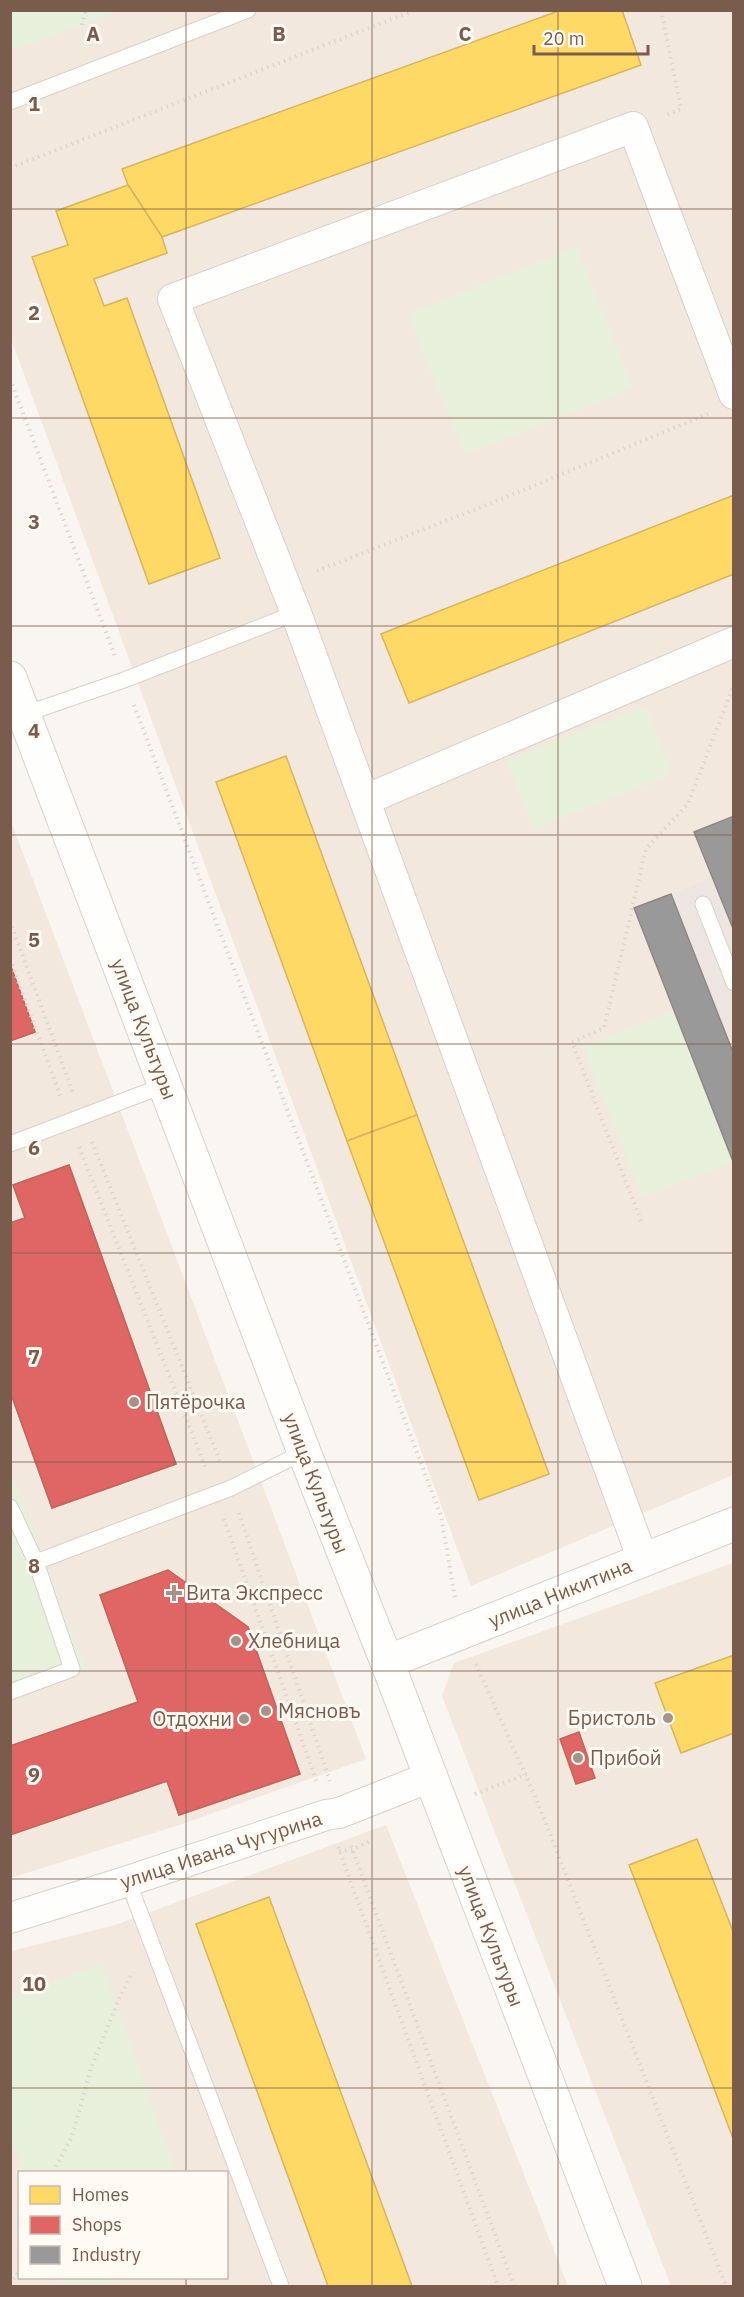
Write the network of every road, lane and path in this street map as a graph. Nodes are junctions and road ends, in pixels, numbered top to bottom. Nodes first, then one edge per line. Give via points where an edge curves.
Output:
1 (86, 10) edge
2 (248, 10) edge
3 (415, 10) edge
4 (661, 10) edge
5 (82, 25) dead end
6 (10, 102) edge
7 (681, 109) dead end
8 (10, 168) edge
9 (10, 379) edge
10 (723, 403) edge
11 (284, 584) junction
12 (296, 613) junction
13 (734, 642) edge
14 (10, 678) edge
15 (124, 680) junction
16 (734, 684) edge
17 (18, 717) edge
18 (365, 800) junction
19 (703, 904) dead end
20 (10, 921) edge
21 (10, 959) edge
22 (734, 983) edge
23 (165, 1085) junction
24 (76, 1120) junction
25 (10, 1144) edge
26 (641, 1221) dead end
27 (304, 1452) junction
28 (231, 1488) junction
29 (215, 1494) junction
30 (10, 1507) edge
31 (734, 1524) edge
32 (643, 1560) junction
33 (36, 1562) junction
34 (461, 1632) junction
35 (387, 1662) junction
36 (10, 1692) edge
37 (430, 1777) junction
38 (333, 1814) junction
39 (128, 1881) junction
40 (10, 1918) edge
41 (150, 1940) junction
42 (54, 2171) edge
43 (281, 2286) edge
44 (498, 2286) edge
45 (514, 2286) edge
46 (625, 2286) edge
47 (726, 2286) edge

1 - 5 path
2 - 6 lane
3 - 8 path
4 - 7 path
9 - 15 path
10 - 11 path via 499,500
10 - 11 street via 633,127 173,299
11 - 12 street
12 - 15 lane
12 - 18 street
13 - 18 street
14 - 17 main road, улица Культуры
15 - 17 lane
15 - 34 path via 441,1516
16 - 26 path via 688,804 646,849 604,1028 572,1042
17 - 23 main road, улица Культуры
18 - 32 street
19 - 22 lane
20 - 24 path
21 - 24 path
23 - 24 lane
23 - 27 main road, улица Культуры
24 - 25 lane
24 - 28 path
24 - 29 path
27 - 28 lane
27 - 35 main road, улица Культуры
28 - 29 lane
28 - 38 path via 323,1758
29 - 33 lane
29 - 38 path
30 - 33 lane
31 - 32 main road, улица Никитина
32 - 34 main road, улица Никитина
33 - 36 lane via 72,1669
34 - 35 main road, улица Никитина
34 - 47 path via 527,1774
35 - 37 main road, улица Культуры
37 - 38 street, улица Ивана Чугурина
37 - 46 main road, улица Культуры
38 - 39 street, улица Ивана Чугурина
38 - 44 path
38 - 45 path
39 - 40 street, улица Ивана Чугурина
39 - 41 lane
41 - 42 path via 119,1999 91,2068 72,2137
41 - 43 lane

